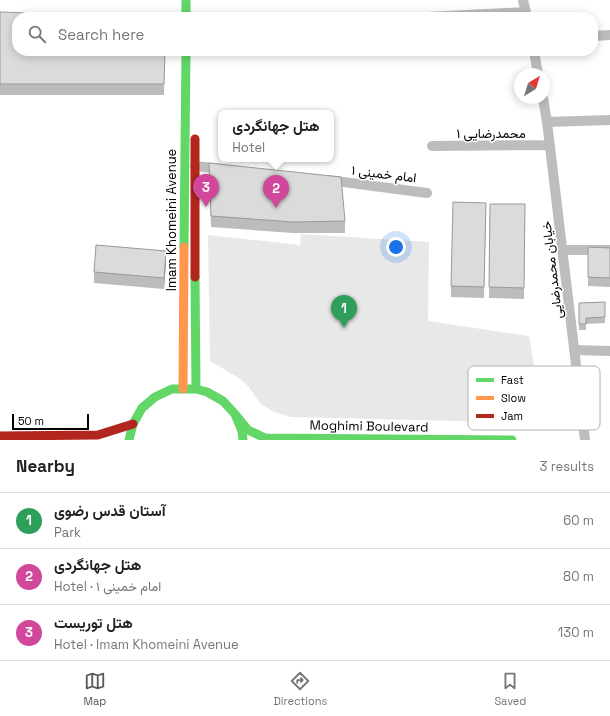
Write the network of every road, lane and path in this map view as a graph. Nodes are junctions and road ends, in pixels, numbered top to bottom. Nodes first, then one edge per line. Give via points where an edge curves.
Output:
1 (186, 0) edge
2 (195, 0) edge
3 (523, 0) edge
4 (186, 12) edge
5 (195, 12) edge
6 (526, 12) edge
7 (610, 35) edge
8 (598, 36) edge
9 (186, 56) edge
10 (195, 56) edge
11 (535, 56) edge
12 (537, 68) edge
13 (195, 71) dead end
14 (544, 104) edge
15 (610, 120) edge
16 (547, 122) junction
17 (195, 129) dead end
18 (432, 146) dead end
19 (550, 146) junction
20 (195, 166) junction
21 (233, 170) edge
22 (318, 179) edge
23 (427, 193) dead end
24 (562, 250) junction
25 (610, 250) edge
26 (574, 350) junction
27 (610, 351) edge
28 (183, 363) junction
29 (195, 363) junction
30 (576, 366) edge
31 (183, 389) junction
32 (196, 389) junction
33 (235, 414) junction
34 (133, 424) junction
35 (584, 430) edge
36 (0, 436) edge
37 (100, 438) edge
38 (264, 439) edge
39 (129, 440) edge
40 (243, 440) edge
41 (512, 440) edge
42 (585, 440) edge

1 - 4 street
2 - 5 street
3 - 6 street
7 - 8 street
9 - 28 street, Imam Khomeini Avenue
10 - 13 street
11 - 12 street
14 - 16 street, خیابان محمدرضایی
15 - 16 street
16 - 19 street, خیابان محمدرضایی
17 - 20 street, Imam Khomeini Avenue
18 - 19 street, محمدرضایی ۱
19 - 24 street, خیابان محمدرضایی
20 - 21 street
20 - 29 street, Imam Khomeini Avenue
22 - 23 street, امام خمینی ۱
24 - 25 street
24 - 26 street, خیابان محمدرضایی
26 - 27 street
26 - 30 street, خیابان محمدرضایی
28 - 29 street via 190,368
28 - 31 street, Imam Khomeini Avenue
29 - 32 street, Imam Khomeini Avenue
31 - 32 street
31 - 34 street via 172,389 155,396 142,408
32 - 33 street, Moghimi Boulevard via 223,401
33 - 38 street, Moghimi Boulevard via 248,430
33 - 40 street
34 - 37 street
34 - 39 street
35 - 42 street, خیابان محمدرضایی
36 - 37 street
38 - 41 street, Moghimi Boulevard

